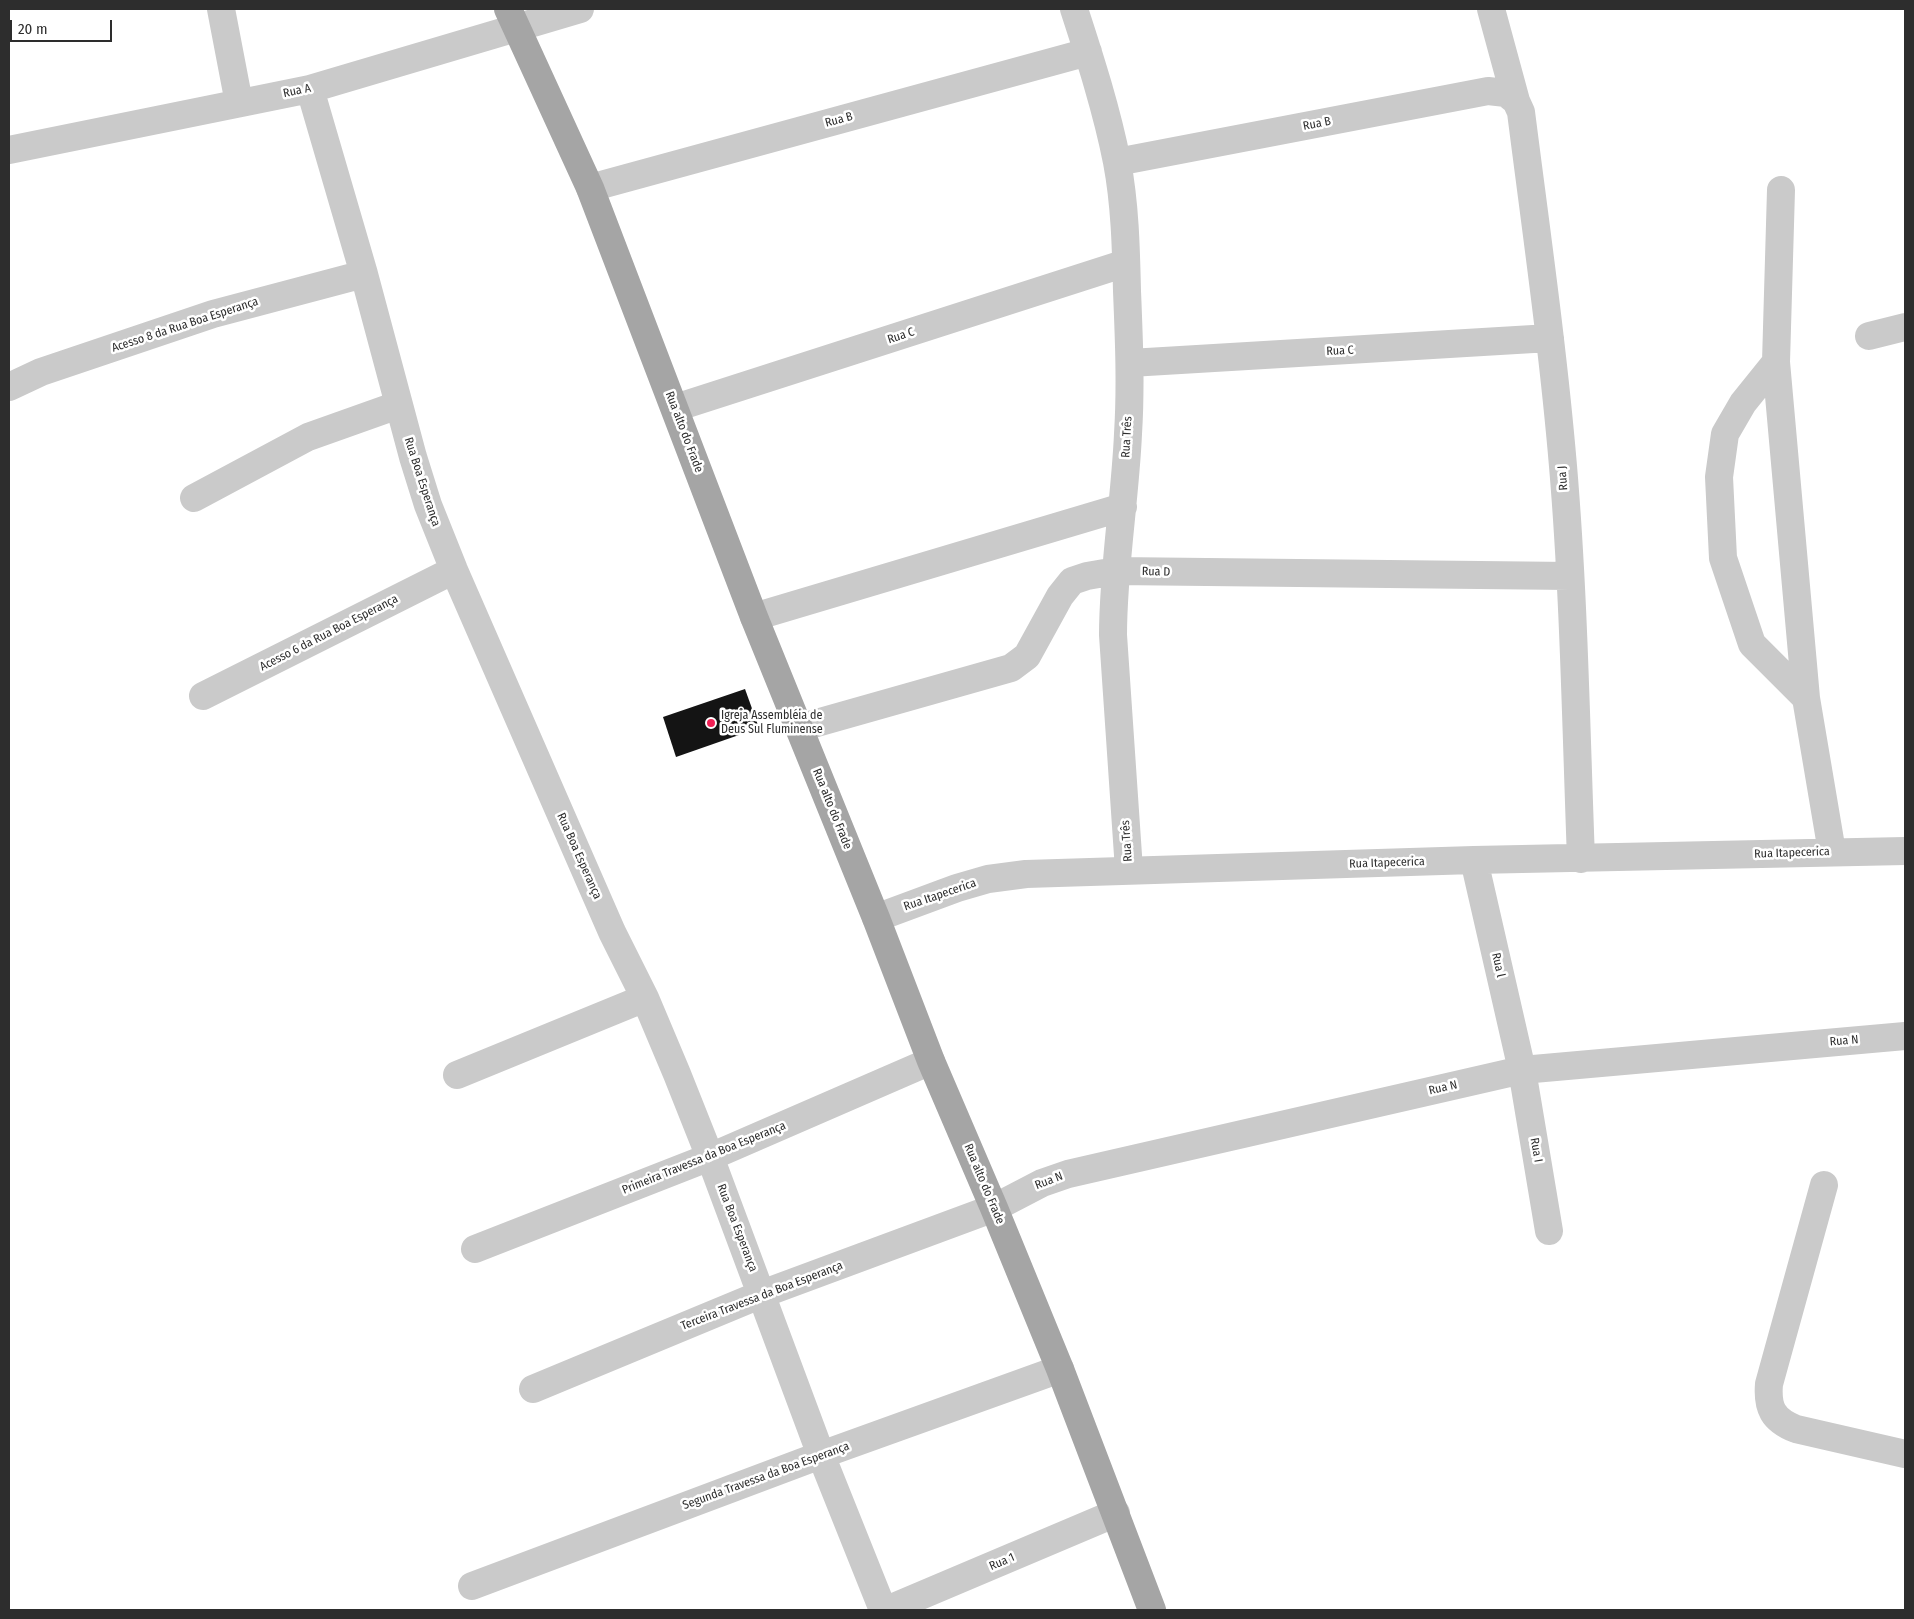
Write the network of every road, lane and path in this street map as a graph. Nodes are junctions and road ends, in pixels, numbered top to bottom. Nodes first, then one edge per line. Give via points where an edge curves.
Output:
1 (221, 9) edge
2 (580, 9) edge
3 (1074, 9) edge
4 (1491, 9) edge
5 (512, 19) edge
6 (1088, 52) junction
7 (310, 89) junction
8 (1516, 100) junction
9 (239, 103) junction
10 (9, 150) edge
11 (1117, 162) junction
12 (590, 188) junction
13 (1781, 190) dead end
14 (1126, 263) junction
15 (364, 274) junction
16 (1905, 327) edge
17 (1869, 336) dead end
18 (1550, 338) junction
19 (1776, 362) junction
20 (1130, 363) junction
21 (9, 387) edge
22 (398, 405) junction
23 (675, 408) junction
24 (194, 498) dead end
25 (1123, 507) junction
26 (454, 570) junction
27 (1116, 572) junction
28 (1570, 576) junction
29 (754, 617) junction
30 (203, 696) dead end
31 (1806, 698) junction
32 (799, 728) junction
33 (1905, 851) edge
34 (1832, 852) junction
35 (1581, 859) junction
36 (1474, 860) junction
37 (1129, 870) junction
38 (876, 918) junction
39 (645, 998) junction
40 (1905, 1036) edge
41 (931, 1061) junction
42 (1522, 1070) junction
43 (457, 1075) dead end
44 (710, 1158) junction
45 (1824, 1185) dead end
46 (994, 1208) junction
47 (1549, 1231) dead end
48 (475, 1250) dead end
49 (762, 1294) junction
50 (1060, 1368) junction
51 (533, 1389) dead end
52 (1905, 1454) edge
53 (821, 1455) junction
54 (1116, 1513) junction
55 (472, 1586) dead end
56 (883, 1610) edge
57 (887, 1610) edge
58 (1152, 1610) edge

1 - 9 street
2 - 5 street, Rua A
3 - 6 street, Rua Três
4 - 8 street, Rua J
5 - 7 street, Rua A
5 - 12 main road, Rua alto do Frade
6 - 11 street, Rua Três
6 - 12 street, Rua B
7 - 9 street, Rua A
7 - 15 street, Rua Boa Esperança
8 - 11 street, Rua B via 1506,94 1488,91
8 - 18 street, Rua J via 1521,112
9 - 10 street, Rua A
11 - 14 street, Rua Três
12 - 23 main road, Rua alto do Frade
13 - 19 street
14 - 20 street, Rua Três
14 - 23 street, Rua C
15 - 21 street, Acesso 8 da Rua Boa Esperança via 214,314 41,372
15 - 22 street, Rua Boa Esperança
16 - 17 street
18 - 20 street, Rua C
18 - 28 street, Rua J
19 - 31 street
19 - 31 street via 1743,403 1725,434 1718,477 1723,558 1752,644
20 - 25 street, Rua Três
22 - 24 street via 308,438
22 - 26 street, Rua Boa Esperança via 428,505
23 - 29 main road, Rua alto do Frade
25 - 27 street, Rua Três
25 - 29 street
26 - 30 street, Acesso 6 da Rua Boa Esperança
26 - 39 street, Rua Boa Esperança via 612,932
27 - 28 street, Rua D
27 - 32 street, Rua D via 1072,581 1060,596 1027,656 1011,668
27 - 37 street, Rua Três via 1113,603 1115,682
28 - 35 street, Rua J
29 - 32 main road, Rua alto do Frade
31 - 34 street
32 - 38 main road, Rua alto do Frade
33 - 34 street, Rua Itapecerica
34 - 35 street, Rua Itapecerica
35 - 36 street, Rua Itapecerica
36 - 37 street, Rua Itapecerica
36 - 42 street, Rua l
37 - 38 street, Rua Itapecerica via 1026,874 988,880
38 - 41 main road, Rua alto do Frade
39 - 43 street
39 - 44 street, Rua Boa Esperança
40 - 42 street, Rua N
41 - 44 street, Primeira Travessa da Boa Esperança
41 - 46 main road, Rua alto do Frade
42 - 46 street, Rua N via 1068,1174 1042,1183
42 - 47 street, Rua I
44 - 48 street, Primeira Travessa da Boa Esperança
44 - 49 street, Rua Boa Esperança
45 - 52 street via 1769,1384 1769,1404 1772,1413 1786,1425
46 - 49 street, Terceira Travessa da Boa Esperança
46 - 50 main road, Rua alto do Frade
49 - 51 street, Terceira Travessa da Boa Esperança
49 - 53 street, Rua Boa Esperança
50 - 53 street, Segunda Travessa da Boa Esperança
50 - 54 main road, Rua alto do Frade
53 - 55 street, Segunda Travessa da Boa Esperança
53 - 56 street, Rua Boa Esperança
54 - 57 street, Rua 1
54 - 58 main road, Rua alto do Frade

